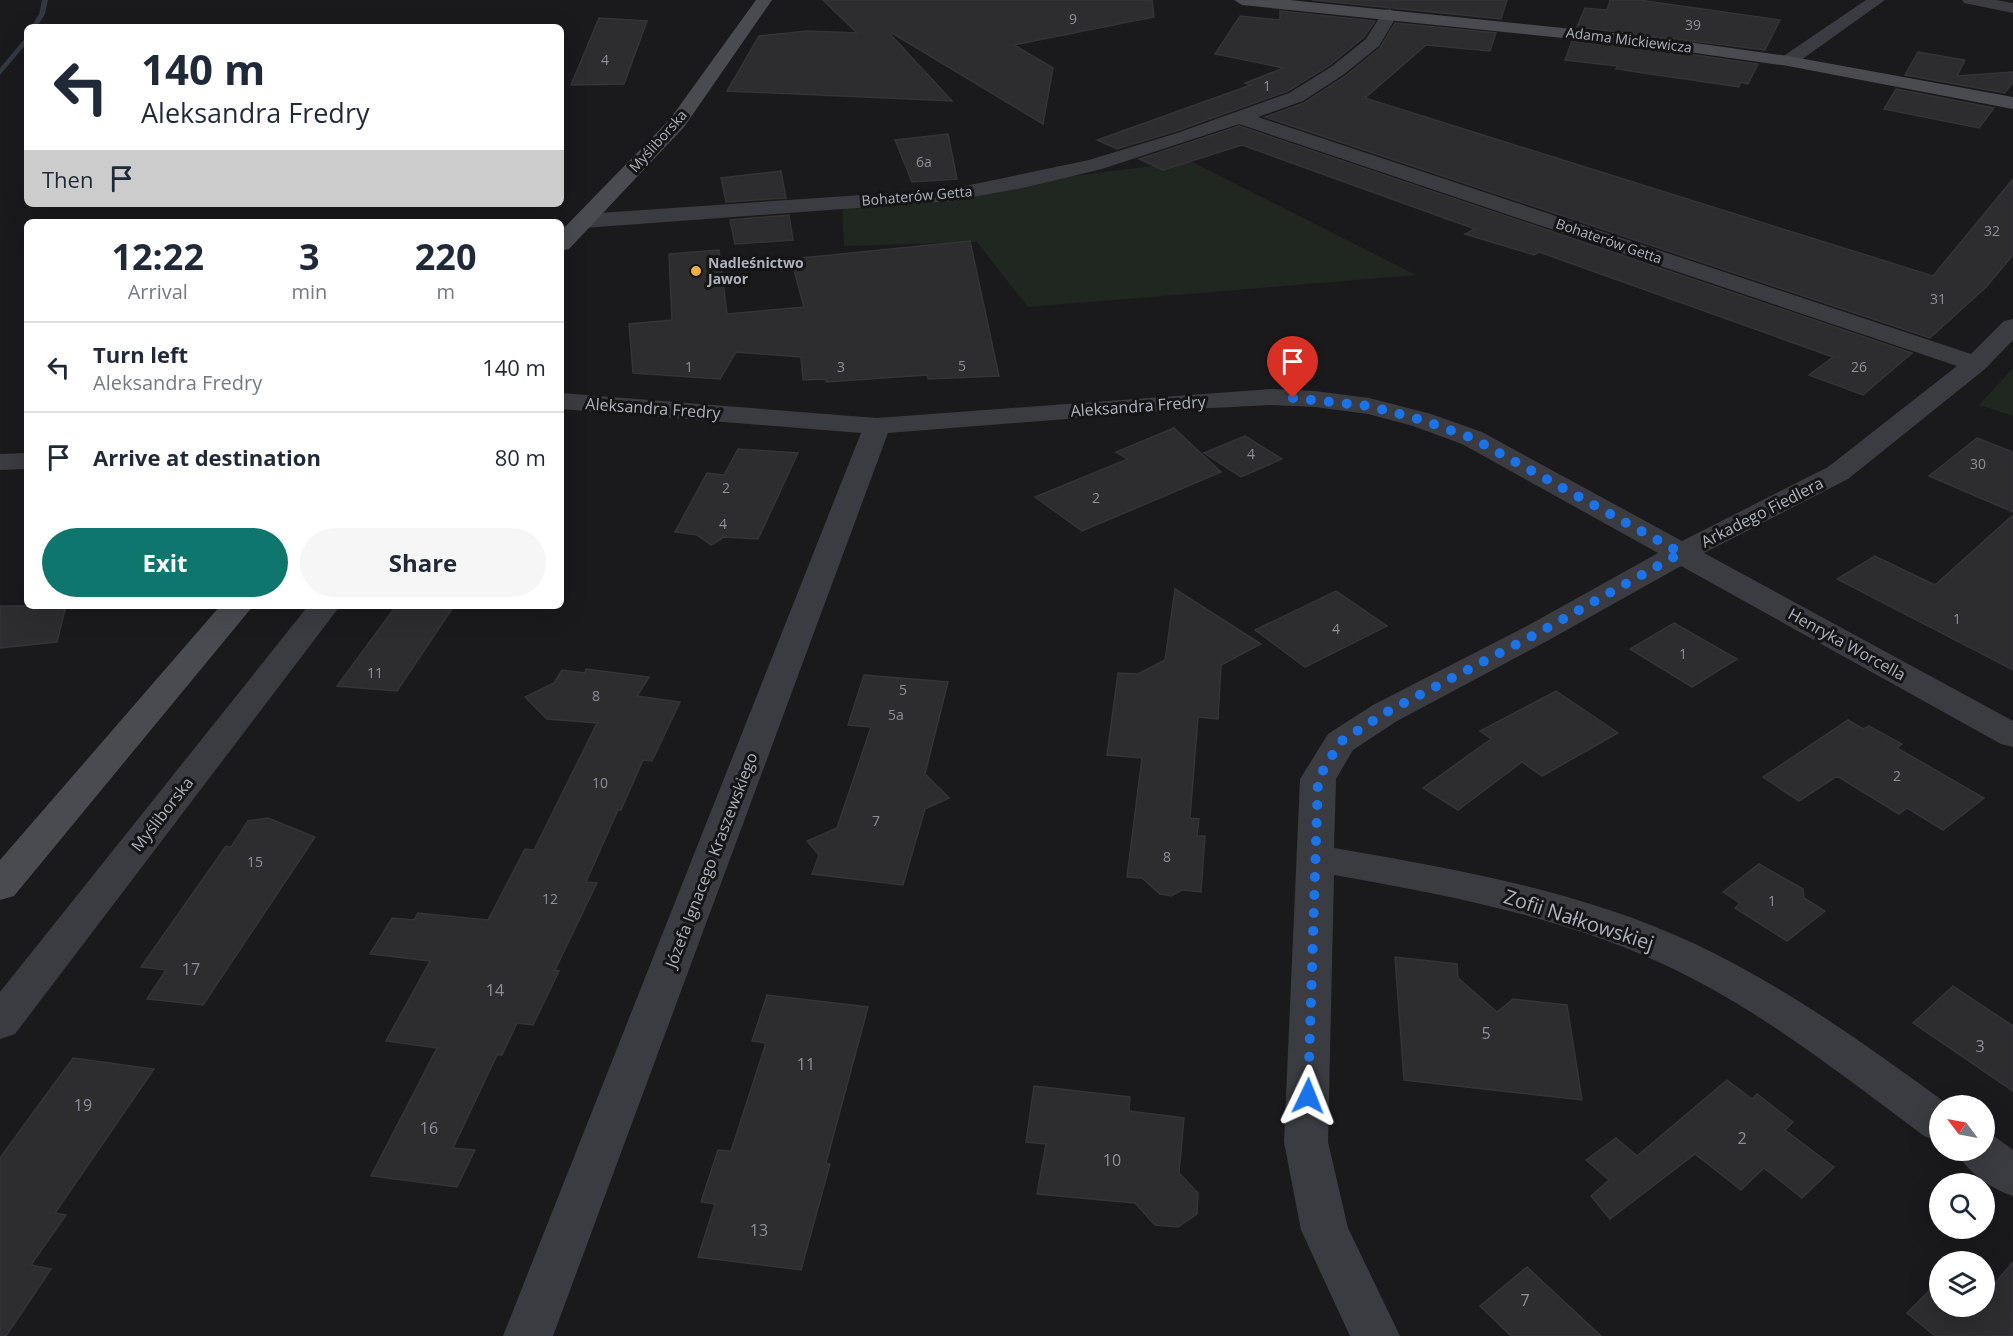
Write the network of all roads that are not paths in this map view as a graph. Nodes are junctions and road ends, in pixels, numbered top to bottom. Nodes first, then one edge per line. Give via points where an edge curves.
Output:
1 (764, 0) edge
2 (1245, 0) edge
3 (1877, 0) edge
4 (1970, 0) edge
5 (2013, 8) edge
6 (1390, 14) junction
7 (1788, 61) junction
8 (2012, 102) edge
9 (1241, 118) junction
10 (584, 220) junction
11 (564, 241) edge
12 (2013, 326) edge
13 (1977, 364) junction
14 (564, 401) edge
15 (877, 426) junction
16 (24, 461) edge
17 (0, 462) edge
18 (1681, 553) junction
19 (234, 609) edge
20 (322, 609) edge
21 (2013, 735) edge
22 (1314, 858) junction
23 (0, 886) edge
24 (0, 1022) edge
25 (1929, 1115) edge
26 (1993, 1161) edge
27 (2013, 1176) edge
28 (538, 1322) edge
29 (1375, 1336) edge

1 - 10 street, Myśliborska via 677,123
2 - 6 street, Adama Mickiewicza
3 - 7 street
4 - 5 street
6 - 7 street, Adama Mickiewicza
6 - 9 street, Bohaterów Getta via 1373,42 1337,72 1296,97
7 - 8 street, Adama Mickiewicza
9 - 10 street, Bohaterów Getta via 1095,165 951,195
9 - 13 street, Bohaterów Getta
10 - 11 street, Myśliborska
12 - 13 street
13 - 18 street, Arkadego Fiedlera via 1838,474
14 - 15 street, Aleksandra Fredry
15 - 18 street, Aleksandra Fredry via 1271,397 1369,406 1472,438
15 - 28 street, Józefa Ignacego Kraszewskiego
16 - 17 street
18 - 21 street, Henryka Worcella
18 - 22 street, Arkadego Fiedlera via 1385,713 1340,742 1318,779
19 - 23 street
20 - 24 street, Myśliborska
22 - 25 street, Zofii Nałkowskiej via 1470,885 1604,924 1677,953 1754,994
22 - 29 street, Arkadego Fiedlera via 1306,1142 1325,1230
26 - 27 street

